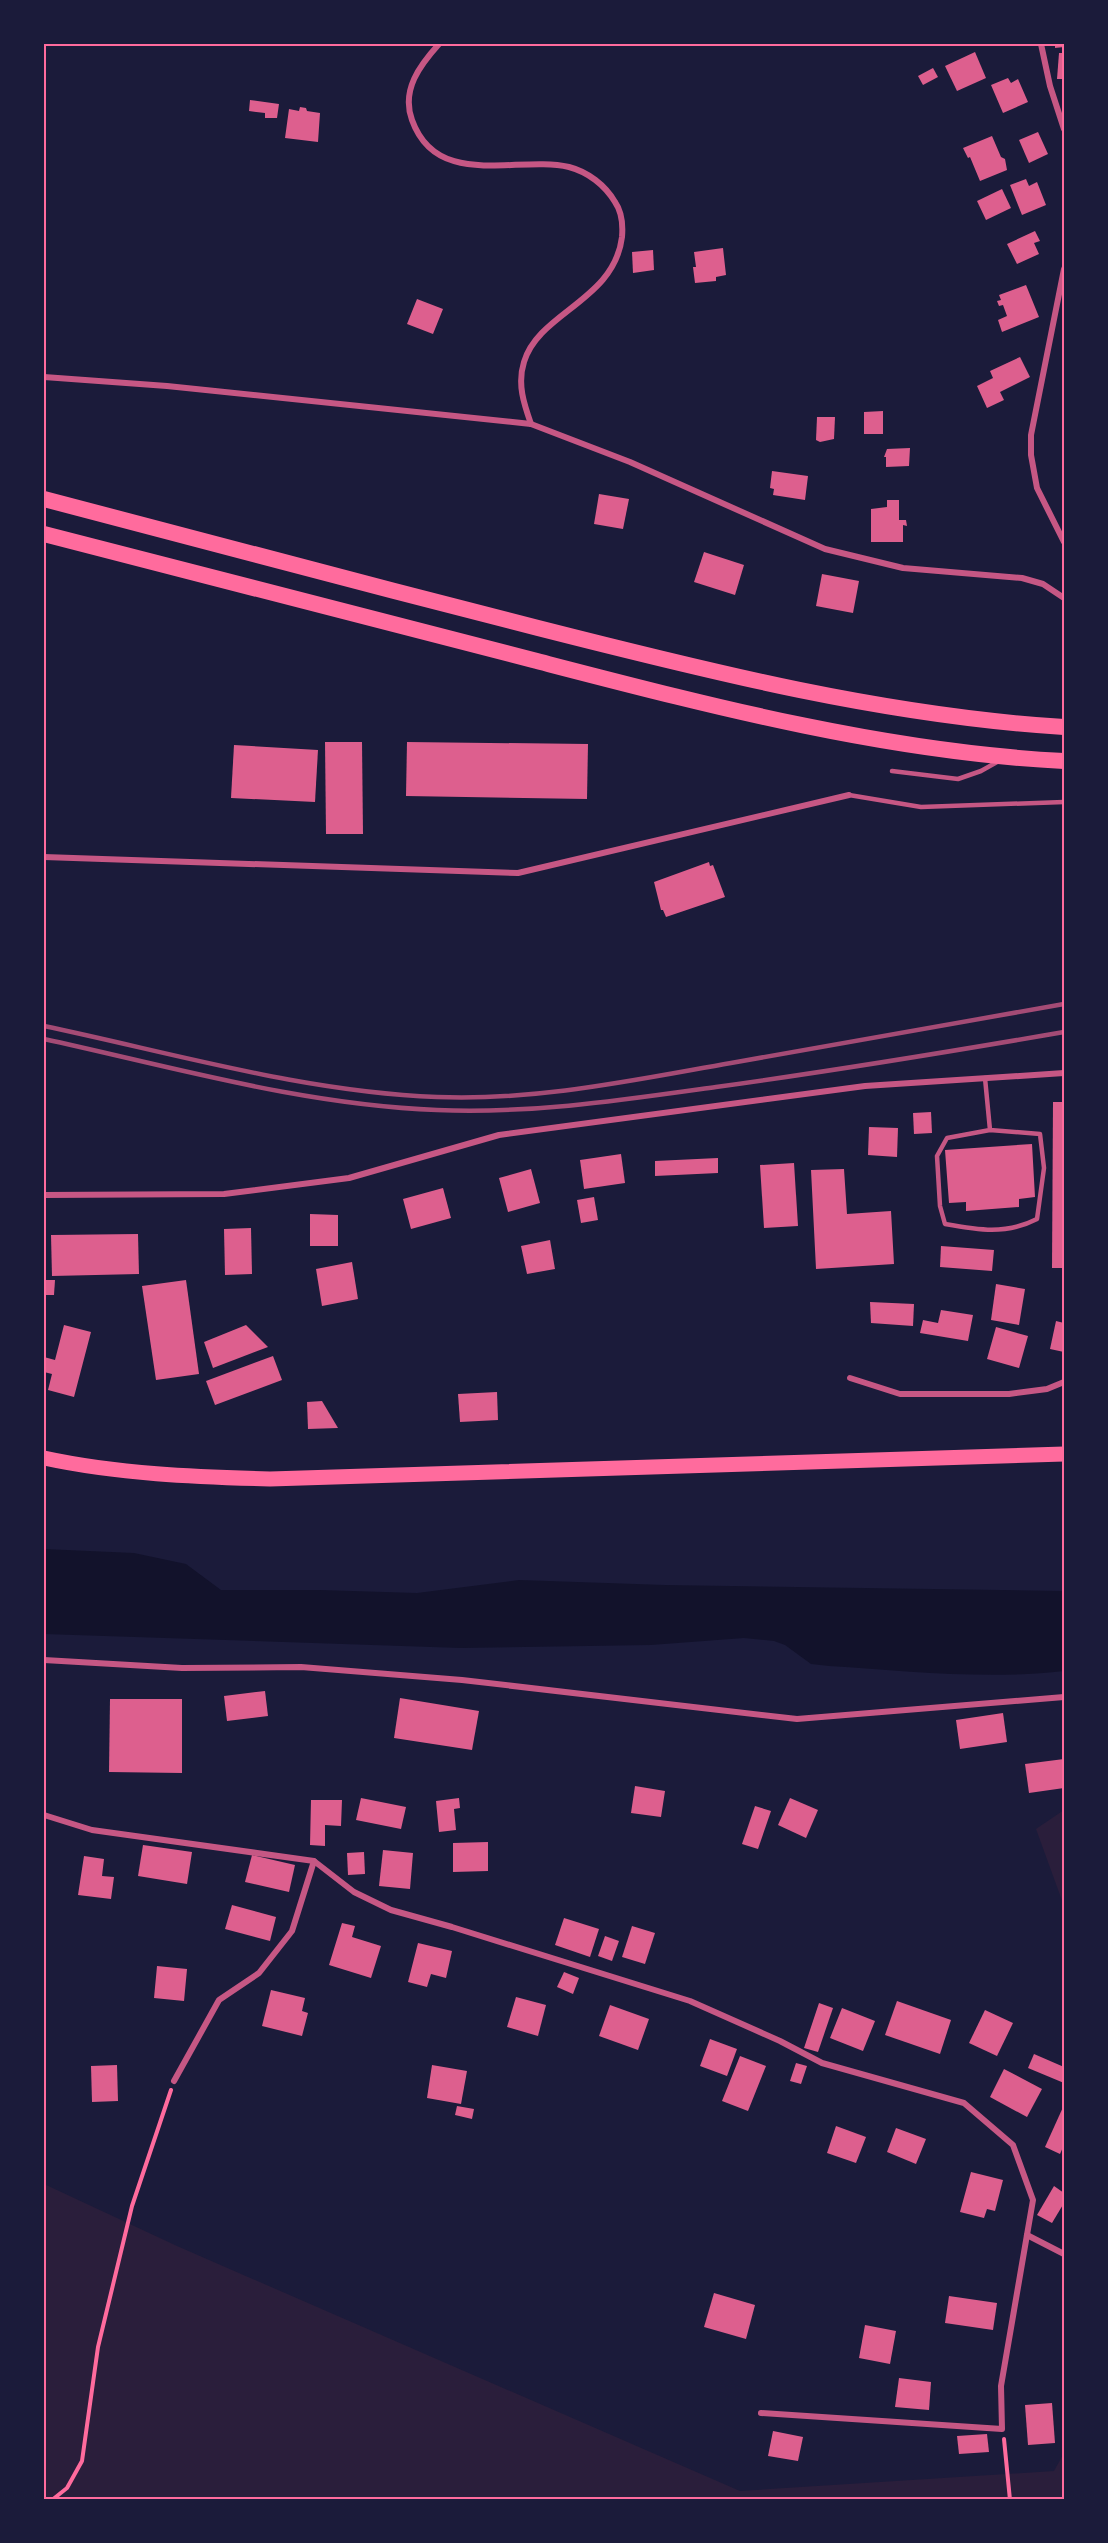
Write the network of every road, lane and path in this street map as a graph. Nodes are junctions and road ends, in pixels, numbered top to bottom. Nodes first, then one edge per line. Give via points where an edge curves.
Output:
1 (439, 44) edge
2 (1041, 44) edge
3 (1065, 129) edge
4 (1065, 269) edge
5 (44, 377) edge
6 (531, 424) junction
7 (44, 499) edge
8 (44, 534) edge
9 (1065, 542) edge
10 (1065, 598) edge
11 (1065, 728) edge
12 (1007, 756) junction
13 (1065, 761) edge
14 (892, 771) dead end
15 (849, 795) joint
16 (1065, 802) edge
17 (44, 857) edge
18 (1065, 1073) edge
19 (985, 1078) junction
20 (990, 1130) junction
21 (44, 1195) edge
22 (850, 1378) dead end
23 (1065, 1382) edge
24 (1065, 1454) edge
25 (44, 1458) edge
26 (44, 1660) edge
27 (1065, 1697) edge
28 (44, 1815) edge
29 (315, 1861) junction
30 (174, 2081) joint
31 (1028, 2235) junction
32 (1065, 2254) edge
33 (761, 2413) dead end
34 (1002, 2429) junction
35 (52, 2499) edge
36 (1010, 2499) edge

1 - 6 street via 415,74 410,89 411,118 425,144 451,161 467,165 571,168 600,183 617,205 622,219 621,245 611,269 540,336 524,361 521,386
2 - 3 street
4 - 9 street via 1031,435 1037,488
5 - 6 street
6 - 10 street via 630,462 825,549 903,568 1022,578 1043,584
7 - 11 highway via 715,671 895,708
8 - 12 highway via 589,675 812,728
12 - 13 highway
12 - 14 lane via 958,779
15 - 16 lane via 921,807
15 - 17 street via 518,873
18 - 19 street
19 - 20 lane
19 - 21 street via 865,1086 499,1135 349,1178 224,1194
20 - 20 lane via 1040,1134 1044,1168 1037,1219 1018,1228 981,1230 945,1224 937,1156 947,1138
22 - 23 street via 900,1394 1009,1394 1047,1389
24 - 25 main road via 270,1479 194,1477
26 - 27 street via 182,1668 301,1667 462,1680 797,1719
28 - 29 street via 92,1830
29 - 30 street via 292,1931 259,1973 219,2000
29 - 31 street via 354,1893 391,1910 690,2001 822,2063 964,2103 1013,2145 1033,2200
30 - 35 path via 132,2206 98,2347 82,2461 67,2488
31 - 32 street
31 - 34 street via 1001,2386
33 - 34 street
34 - 36 path

